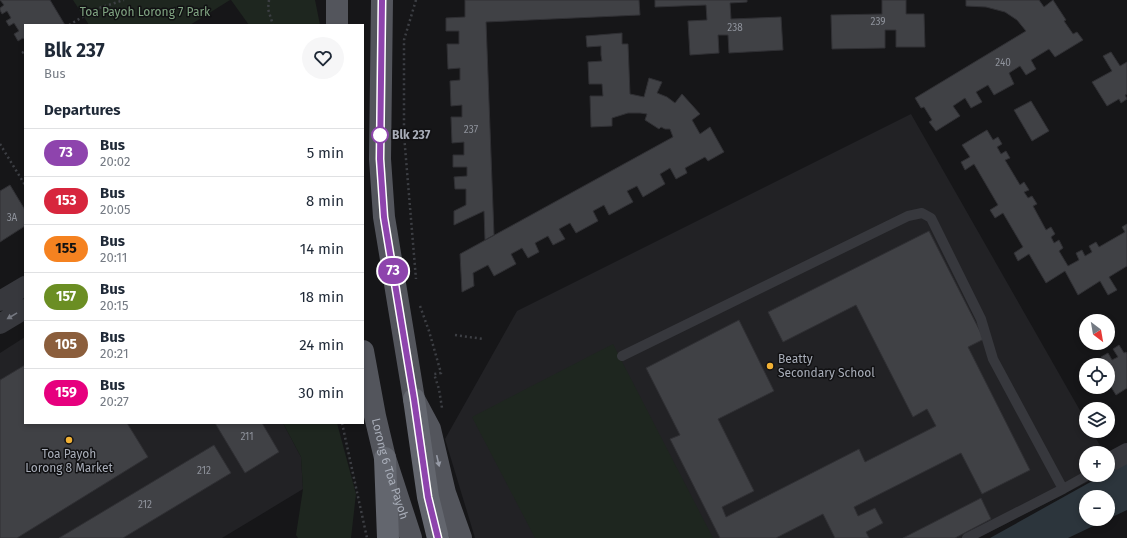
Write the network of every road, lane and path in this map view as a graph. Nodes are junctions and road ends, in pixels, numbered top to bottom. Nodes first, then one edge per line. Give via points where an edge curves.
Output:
1 (124, 0) edge
2 (269, 0) edge
3 (337, 0) edge
4 (382, 0) edge
5 (416, 0) edge
6 (71, 24) edge
7 (274, 24) edge
8 (337, 24) edge
9 (0, 144) edge
10 (24, 183) edge
11 (416, 284) dead end
12 (24, 287) edge
13 (417, 300) dead end
14 (0, 301) edge
15 (24, 310) edge
16 (0, 324) edge
17 (455, 335) dead end
18 (483, 339) dead end
19 (364, 356) edge
20 (622, 356) dead end
21 (414, 399) junction
22 (442, 412) dead end
23 (342, 424) edge
24 (385, 458) junction
25 (1079, 480) edge
26 (1062, 489) junction
27 (367, 538) edge
28 (388, 538) edge
29 (411, 538) edge
30 (438, 538) edge
31 (461, 538) edge
32 (967, 538) edge

1 - 6 path via 96,9
2 - 7 path via 268,9
3 - 8 main road
4 - 21 main road via 380,159 384,217
5 - 11 path via 404,40 404,135
9 - 10 path
12 - 14 street
13 - 22 path via 441,373 434,374
15 -> 16 street
17 - 18 path
19 - 24 main road, Lorong 6 Toa Payoh
20 - 26 lane via 908,216 922,213 931,218 981,319 993,359
21 - 30 highway via 428,497
21 -> 31 main road via 430,429 446,493
23 - 27 path
24 - 28 highway
24 - 29 main road, Lorong 6 Toa Payoh
25 - 26 lane
26 - 32 lane

